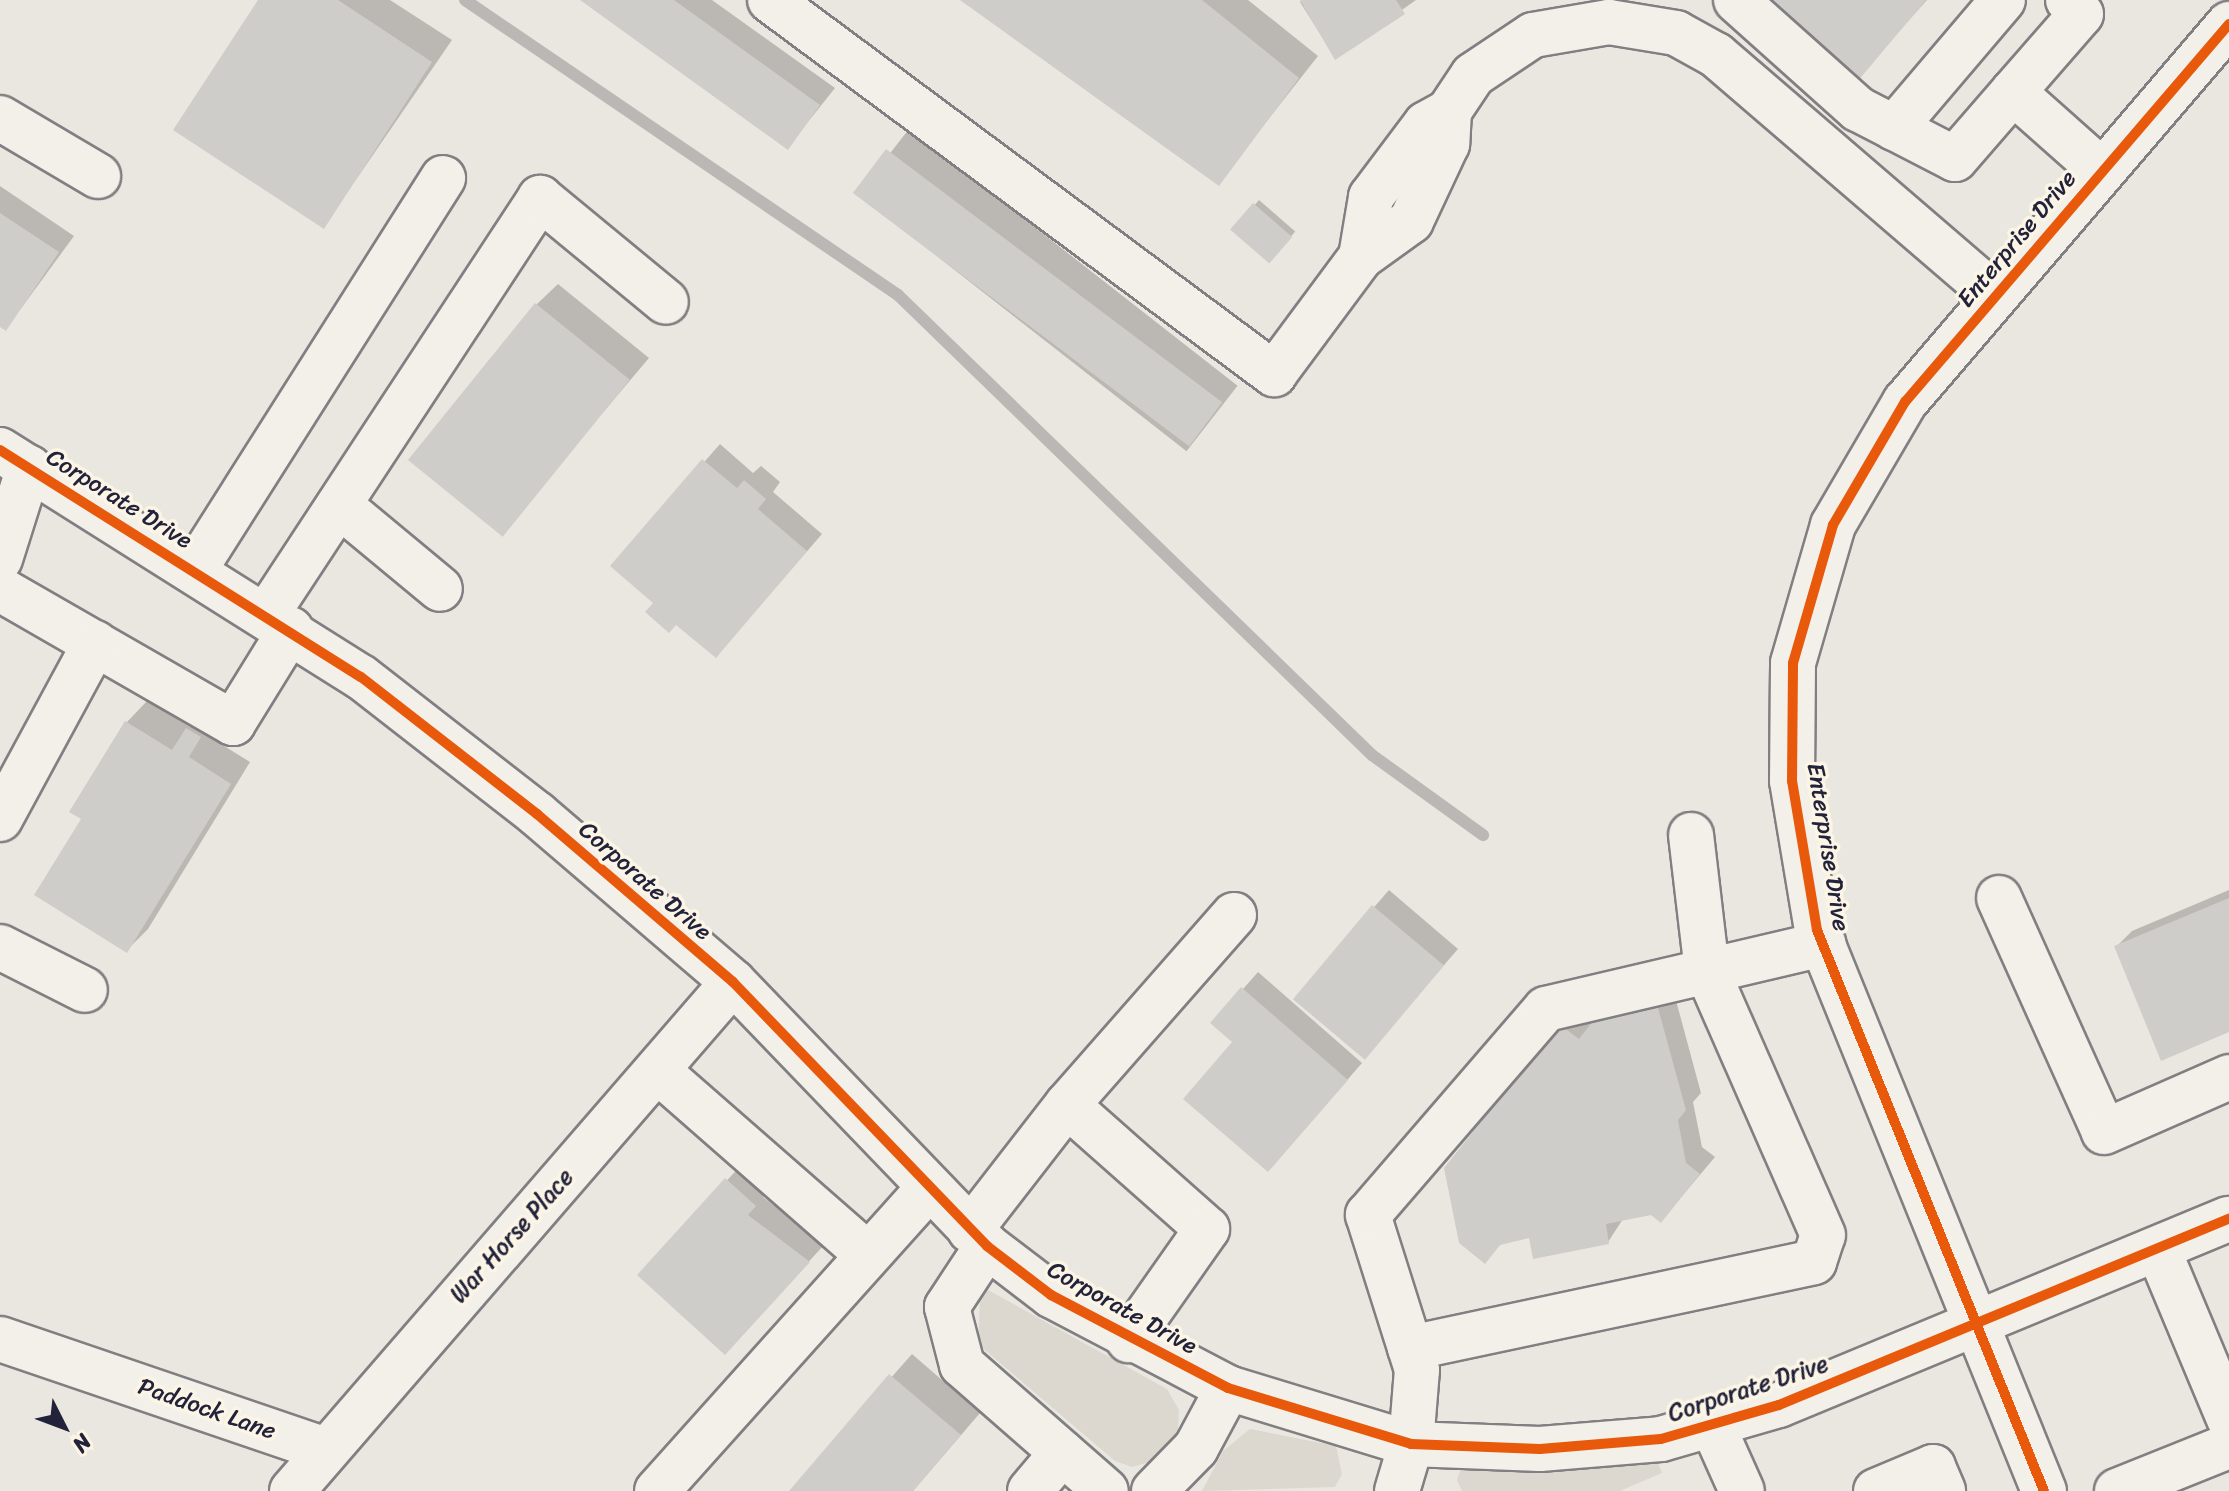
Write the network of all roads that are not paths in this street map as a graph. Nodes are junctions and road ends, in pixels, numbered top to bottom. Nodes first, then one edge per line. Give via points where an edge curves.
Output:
1 (770, 0) edge
2 (1736, 0) edge
3 (2003, 0) edge
4 (2068, 0) edge
5 (2229, 24) edge
6 (2013, 92) junction
7 (0, 118) edge
8 (1894, 128) junction
9 (2101, 170) junction
10 (98, 176) dead end
11 (443, 178) dead end
12 (1996, 296) junction
13 (666, 302) dead end
14 (15, 458) edge
15 (339, 505) junction
16 (0, 559) edge
17 (195, 569) junction
18 (0, 589) edge
19 (440, 589) dead end
20 (279, 621) junction
21 (95, 643) junction
22 (0, 819) edge
23 (1691, 835) dead end
24 (1999, 898) dead end
25 (1234, 915) dead end
26 (1823, 944) junction
27 (0, 947) edge
28 (1707, 971) junction
29 (733, 982) junction
30 (85, 990) dead end
31 (659, 1072) junction
32 (2229, 1077) edge
33 (1067, 1105) junction
34 (927, 1190) junction
35 (2229, 1219) edge
36 (978, 1238) junction
37 (2158, 1249) junction
38 (868, 1255) junction
39 (1974, 1326) junction
40 (0, 1339) edge
41 (1129, 1340) junction
42 (1410, 1348) junction
43 (1228, 1388) junction
44 (2229, 1419) edge
45 (1712, 1424) junction
46 (1411, 1444) junction
47 (2229, 1446) edge
48 (323, 1449) junction
49 (1062, 1453) junction
50 (292, 1491) edge
51 (657, 1491) edge
52 (1030, 1491) edge
53 (1106, 1491) edge
54 (1154, 1491) edge
55 (1397, 1491) edge
56 (1742, 1491) edge
57 (1876, 1491) edge
58 (1943, 1491) edge
59 (2044, 1491) edge
60 (2117, 1491) edge

1 - 12 street via 1274,374 1361,257 1411,221 1447,144 1449,111 1473,75 1533,35 1609,22 1676,33 1716,55
2 - 8 street via 1858,109
3 - 8 street
4 - 6 street via 2081,14
5 - 9 street, Enterprise Drive
6 - 8 street via 1955,159
6 - 9 street
7 - 10 street
9 - 12 street, Enterprise Drive
11 - 17 street
12 - 26 street, Enterprise Drive via 1905,402 1833,525 1793,663 1792,781
13 - 15 street via 540,198
14 - 16 street
14 - 17 street, Corporate Drive
15 - 19 street
15 - 20 street
17 - 20 street, Corporate Drive
18 - 21 street
20 - 21 street via 233,723
20 - 29 street, Corporate Drive via 537,814
21 - 22 street
23 - 28 street
24 - 32 street via 2104,1132
25 - 33 street
26 - 28 street
26 - 39 street, Enterprise Drive
27 - 30 street
28 - 42 street via 1546,1009 1368,1215
28 - 42 street via 1823,1235 1814,1262
29 - 31 street, War Horse Place
29 - 34 street, Corporate Drive
31 - 38 street
31 - 48 street, War Horse Place
33 - 36 street
33 - 41 street via 1207,1229
34 - 36 street, Corporate Drive
34 - 38 street
35 - 37 street, Corporate Drive
36 - 41 street, Corporate Drive via 1051,1295
36 - 49 street via 947,1307 962,1365
37 - 39 street, Corporate Drive
37 - 44 street
38 - 51 street
39 - 45 street, Corporate Drive
39 - 59 street, Enterprise Drive
40 - 48 street, Paddock Lane
41 - 43 street, Corporate Drive
42 - 46 street via 1417,1370
43 - 46 street, Corporate Drive
43 - 54 street via 1196,1448
45 - 46 street, Corporate Drive via 1661,1439 1540,1449
45 - 56 street
46 - 55 street
47 - 60 street
48 - 50 street, War Horse Place
49 - 52 street
49 - 53 street
57 - 58 street via 1933,1467

